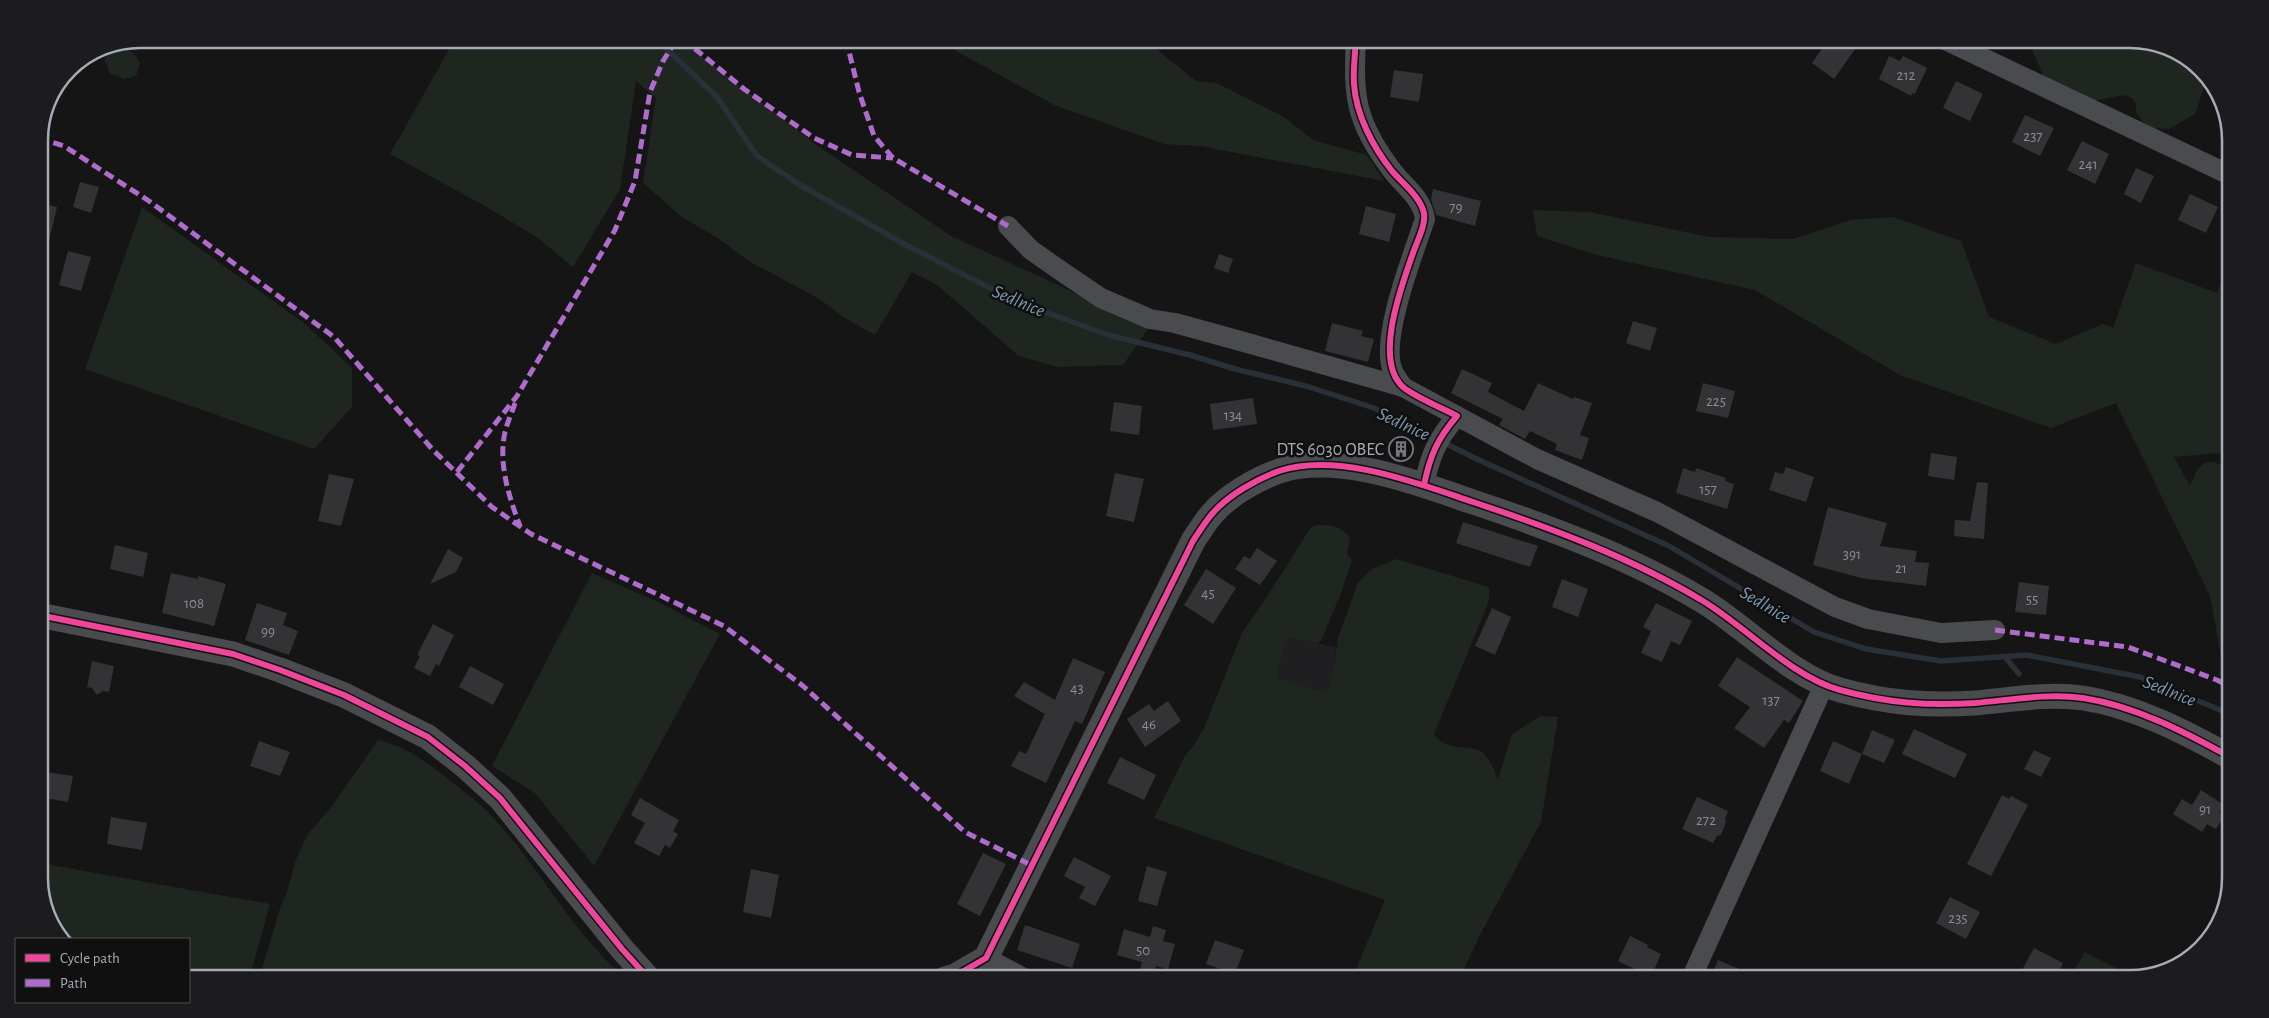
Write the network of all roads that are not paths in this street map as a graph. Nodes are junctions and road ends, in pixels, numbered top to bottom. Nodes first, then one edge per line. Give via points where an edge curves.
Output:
1 (1356, 48) edge
2 (1962, 48) edge
3 (2221, 171) edge
4 (1008, 226) dead end
5 (1403, 387) junction
6 (1453, 421) junction
7 (1424, 485) junction
8 (48, 617) edge
9 (1995, 630) dead end
10 (1824, 685) junction
11 (2222, 753) edge
12 (986, 958) junction
13 (640, 970) edge
14 (966, 970) edge
15 (1009, 970) edge
16 (1695, 970) edge

1 - 5 street via 1354,83 1359,114 1391,170 1424,211 1399,295 1391,336 1392,371
2 - 3 street
4 - 5 street via 1031,250 1064,274 1102,298 1150,319
5 - 6 street
6 - 7 street via 1430,456
6 - 9 street via 1657,512 1835,607 1868,619 1941,633
7 - 10 street via 1539,524 1681,588
7 - 12 street via 1343,467 1302,467 1262,479 1212,514 1168,589
8 - 13 street via 233,654 344,695 428,737 500,798
10 - 11 street via 1877,700 1906,704 2061,696 2085,698 2123,708 2183,732
10 - 16 street
12 - 14 street
12 - 15 street

